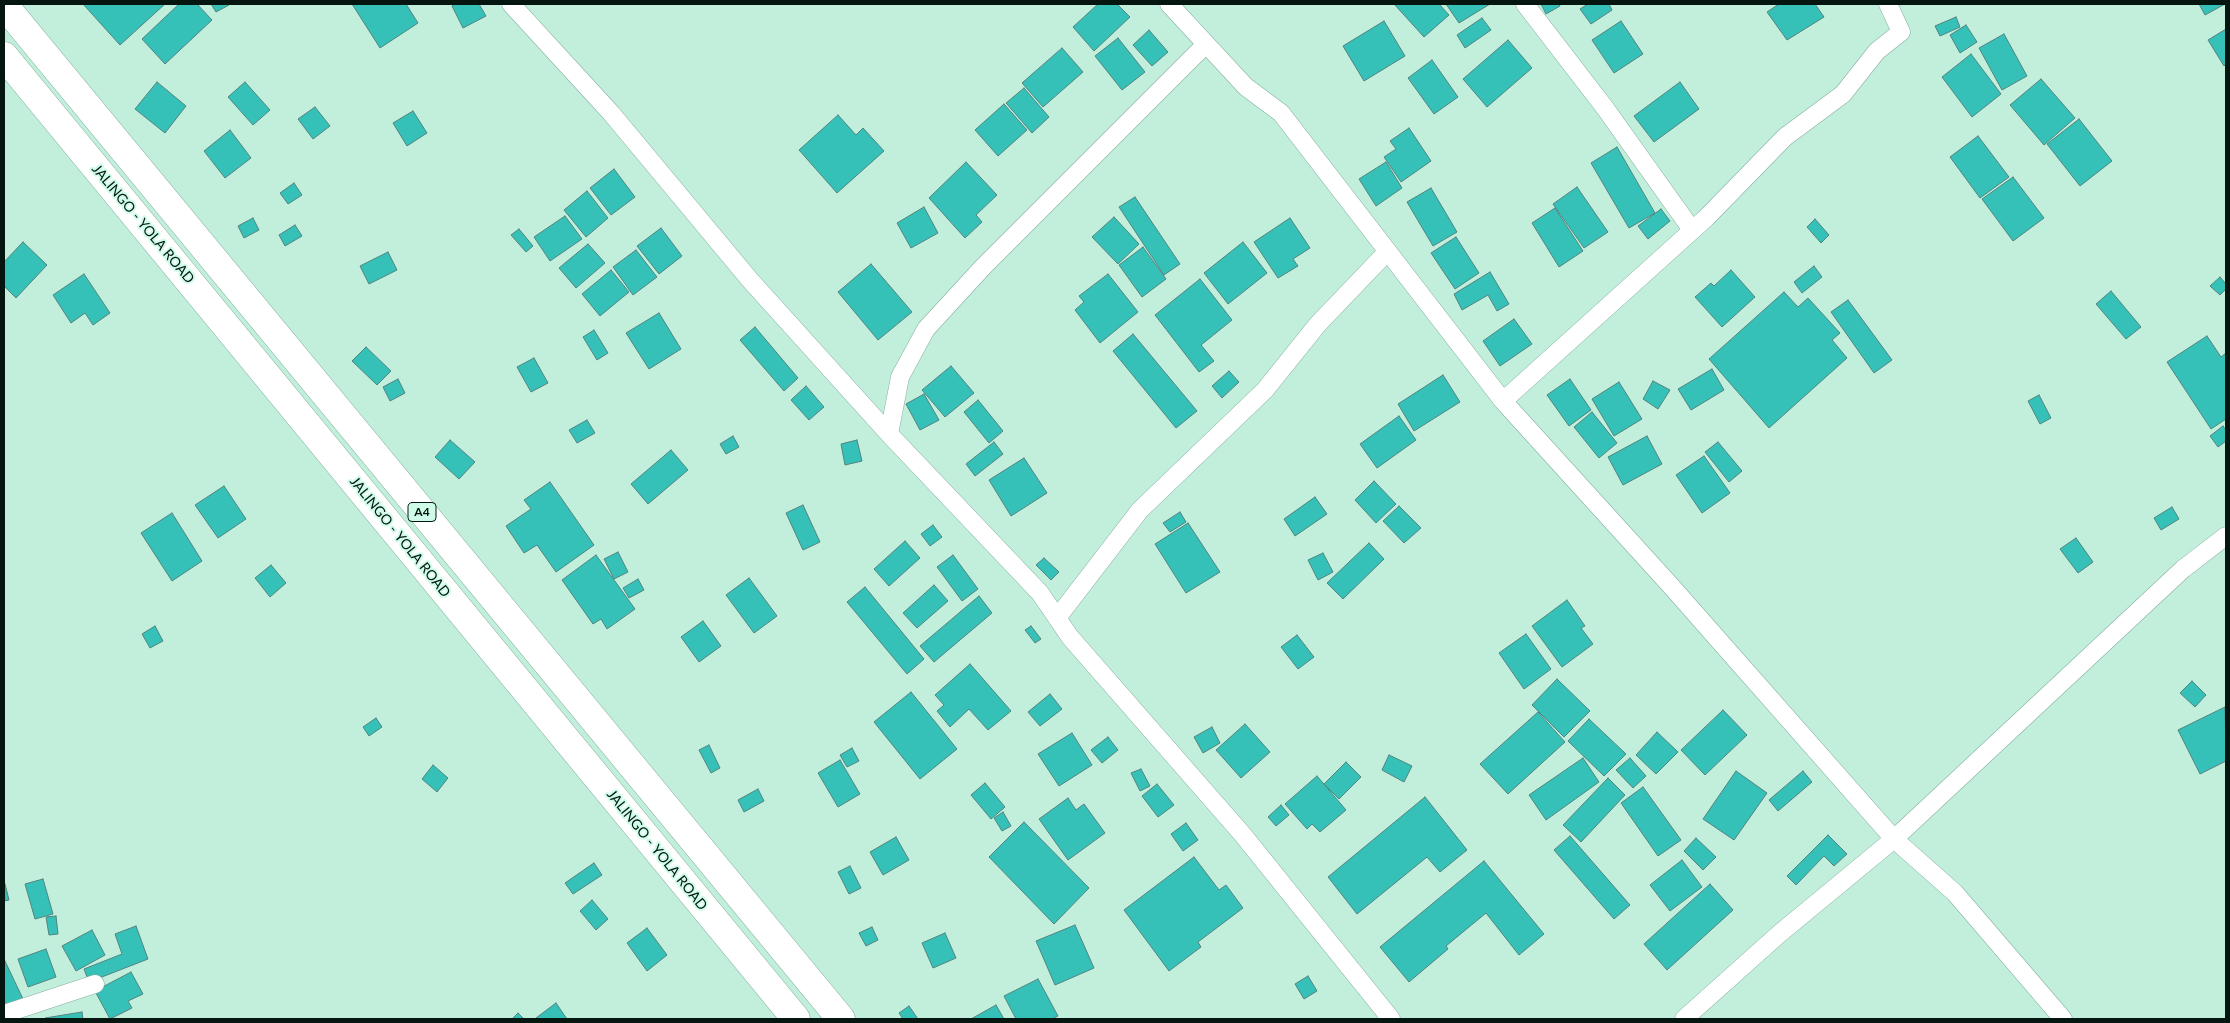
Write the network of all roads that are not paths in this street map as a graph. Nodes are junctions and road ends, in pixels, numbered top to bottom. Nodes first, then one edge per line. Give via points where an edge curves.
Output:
1 (511, 4) edge
2 (1169, 4) edge
3 (1525, 4) edge
4 (1888, 4) edge
5 (4, 5) edge
6 (1205, 45) junction
7 (4, 56) edge
8 (1692, 230) junction
9 (1388, 252) junction
10 (1503, 401) junction
11 (889, 434) junction
12 (2226, 536) edge
13 (2226, 550) edge
14 (2202, 554) junction
15 (1057, 618) junction
16 (1894, 839) junction
17 (95, 984) dead end
18 (4, 1014) edge
19 (796, 1019) edge
20 (841, 1019) edge
21 (1392, 1019) edge
22 (1684, 1019) edge
23 (2063, 1019) edge

1 - 11 street via 611,113 750,280
2 - 6 street
3 - 8 street via 1605,108
4 - 8 street via 1901,32 1877,51 1843,94 1785,137
5 - 20 highway, A4
6 - 9 street via 1246,87 1281,113
6 - 11 street via 983,267 926,329 900,377
7 - 19 highway, JALINGO - YOLA ROAD / A4
8 - 10 street
9 - 10 street
9 - 15 street via 1318,324 1265,390 1140,510
10 - 16 street
11 - 15 street via 1040,593
12 - 14 street
13 - 14 street
14 - 16 street
15 - 21 street via 1243,835
16 - 22 street via 1779,934
16 - 23 street via 1955,893
17 - 18 street

